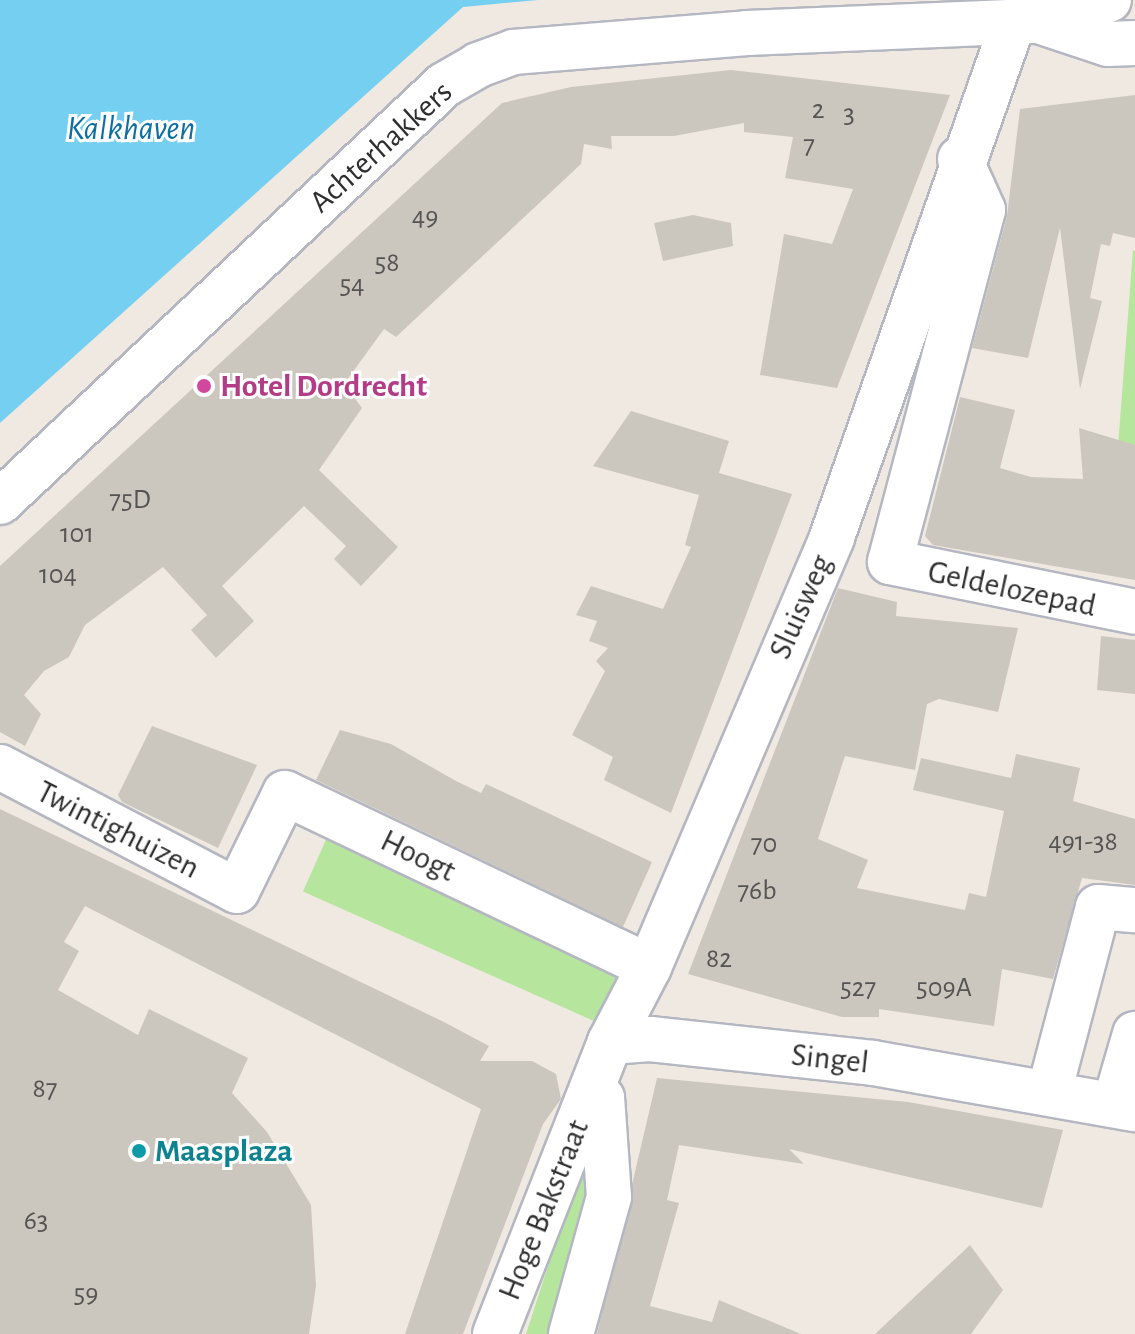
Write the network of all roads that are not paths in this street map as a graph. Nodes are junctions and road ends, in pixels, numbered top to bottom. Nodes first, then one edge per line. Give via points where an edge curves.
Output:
1 (1109, 0) edge
2 (1032, 15) edge
3 (1135, 43) edge
4 (960, 159) junction
5 (0, 502) edge
6 (1135, 612) edge
7 (0, 767) edge
8 (237, 891) joint
9 (1135, 910) edge
10 (649, 967) junction
11 (1135, 1034) edge
12 (610, 1042) junction
13 (593, 1087) junction
14 (1050, 1089) junction
15 (1125, 1106) edge
16 (495, 1334) edge
17 (571, 1334) edge

1 - 2 street
2 - 3 street via 1108,44
2 - 4 street, Sluisweg
2 - 5 street, Achterhakkers via 513,52 478,65 444,85
4 - 6 street, Geldelozepad via 983,210 890,562
4 - 10 street, Sluisweg via 832,537 722,740
7 - 8 street, Twintighuizen
8 - 10 street, Hoogt via 285,793
9 - 14 street via 1098,907
10 - 12 street, Sluisweg
11 - 15 street, Singel
12 - 13 street, Hoge Bakstraat
12 - 14 street, Singel via 650,1039
13 - 16 street, Hoge Bakstraat
13 - 17 street, Hoge Bakstraat via 602,1098 609,1197
14 - 15 street, Singel

